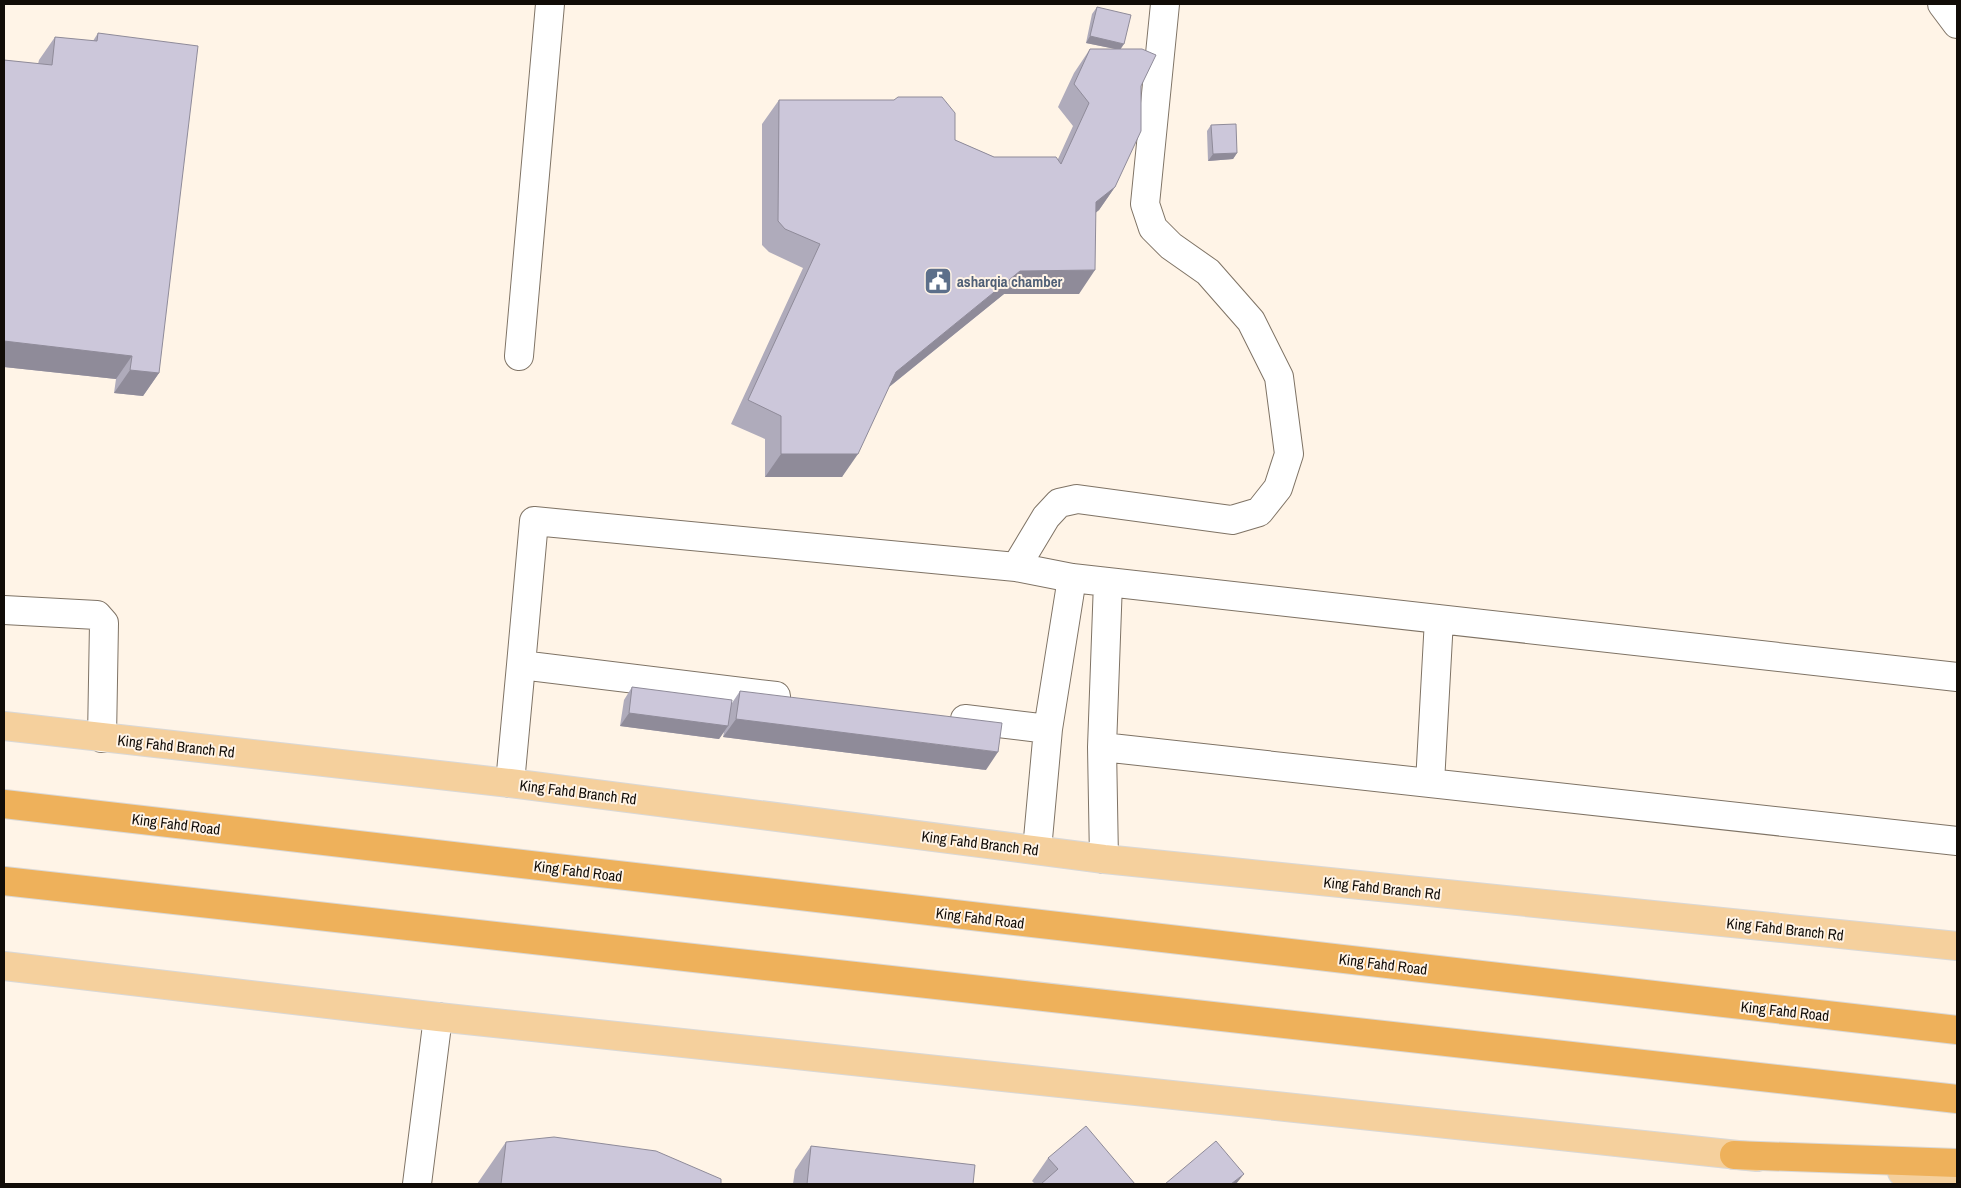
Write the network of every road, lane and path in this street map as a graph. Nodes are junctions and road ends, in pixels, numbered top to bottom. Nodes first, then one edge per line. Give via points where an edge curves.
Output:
1 (550, 4) edge
2 (1165, 4) edge
3 (1942, 4) edge
4 (1957, 24) edge
5 (519, 356) dead end
6 (1016, 566) junction
7 (1072, 578) junction
8 (1108, 582) junction
9 (4, 610) edge
10 (1440, 619) junction
11 (521, 665) junction
12 (1957, 677) edge
13 (804, 699) edge
14 (941, 716) edge
15 (4, 726) edge
16 (1048, 729) junction
17 (102, 738) junction
18 (1102, 747) junction
19 (510, 783) junction
20 (1430, 783) junction
21 (4, 804) edge
22 (1957, 841) edge
23 (1037, 850) junction
24 (1104, 859) junction
25 (4, 881) edge
26 (1957, 946) edge
27 (4, 966) edge
28 (1712, 1002) junction
29 (1957, 1015) edge
30 (438, 1017) junction
31 (1957, 1030) edge
32 (1957, 1099) edge
33 (1734, 1155) junction
34 (1957, 1163) edge
35 (1957, 1178) edge
36 (417, 1184) edge

1 - 5 street
2 - 6 street via 1145,204 1153,228 1171,246 1208,272 1251,321 1279,376 1288,454 1278,488 1259,512 1232,520 1077,499 1058,503
3 - 4 street
6 - 7 street
6 - 11 street via 534,521
7 - 8 street
7 - 16 street
8 - 10 street
8 - 18 street
9 - 17 street via 97,616 104,623
10 - 12 street
10 - 20 street
11 - 13 street
11 - 19 street
14 - 16 street
15 - 17 main road, King Fahd Branch Rd
16 - 23 street
17 - 19 main road, King Fahd Branch Rd
18 - 20 street
18 - 24 street
19 - 23 main road, King Fahd Branch Rd
20 - 22 street
21 - 28 highway, King Fahd Road
23 - 24 main road, King Fahd Branch Rd
24 - 26 main road, King Fahd Branch Rd
25 - 32 highway
27 - 30 main road
28 - 29 highway
28 - 31 highway, King Fahd Road
30 - 33 main road
30 - 36 street
33 - 34 highway
33 - 35 main road

